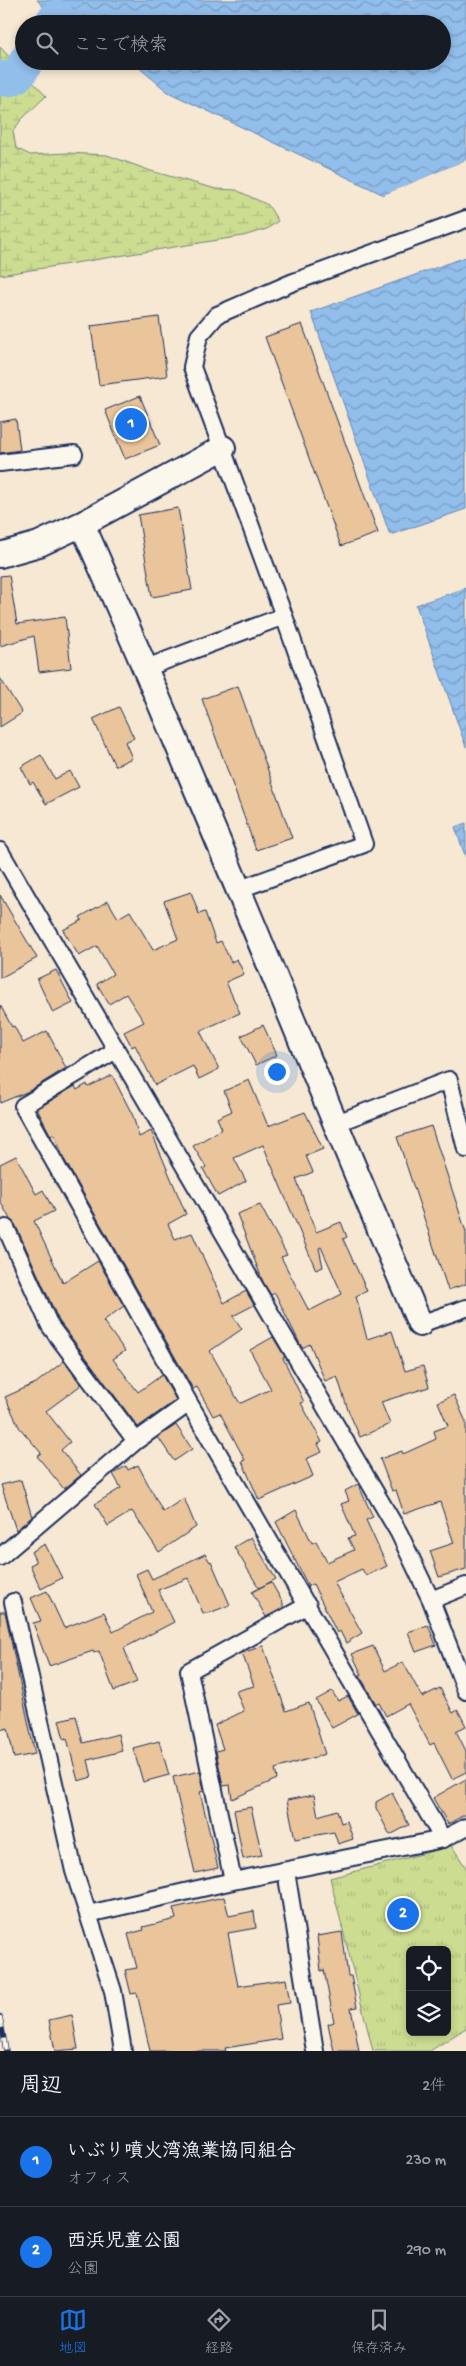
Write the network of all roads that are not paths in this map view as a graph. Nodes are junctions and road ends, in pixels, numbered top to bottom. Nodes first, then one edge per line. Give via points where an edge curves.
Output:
1 (466, 219) edge
2 (223, 448) junction
3 (74, 454) dead end
4 (0, 463) edge
5 (82, 524) junction
6 (0, 555) edge
7 (284, 616) junction
8 (146, 668) junction
9 (0, 850) edge
10 (237, 890) junction
11 (116, 1050) junction
12 (334, 1124) junction
13 (466, 1149) edge
14 (6, 1228) dead end
15 (466, 1308) edge
16 (420, 1324) joint
17 (189, 1403) junction
18 (136, 1441) junction
19 (0, 1557) edge
20 (466, 1586) edge
21 (431, 1600) junction
22 (13, 1602) dead end
23 (308, 1605) junction
24 (466, 1691) edge
25 (466, 1827) edge
26 (443, 1838) junction
27 (286, 1871) junction
28 (233, 1881) junction
29 (88, 1914) junction
30 (123, 2051) edge
31 (315, 2051) edge

1 - 2 street via 291,282 217,315 199,336 192,367
2 - 5 street
2 - 7 street
3 - 4 street
5 - 6 street via 39,544
5 - 8 street
7 - 8 street
7 - 10 street via 364,844
8 - 10 street
9 - 11 street
10 - 12 street
11 - 17 street via 23,1106
11 - 21 street via 399,1533
12 - 13 street via 449,1080
12 - 16 street
14 - 18 street via 50,1326
15 - 16 street
17 - 18 street
17 - 23 street
18 - 19 street
20 - 21 street
21 - 24 street
22 - 29 street via 74,1871
23 - 26 street
23 - 28 street via 189,1671
25 - 26 street
26 - 27 street
27 - 28 street
27 - 31 street
28 - 29 street
29 - 30 street via 113,1991

